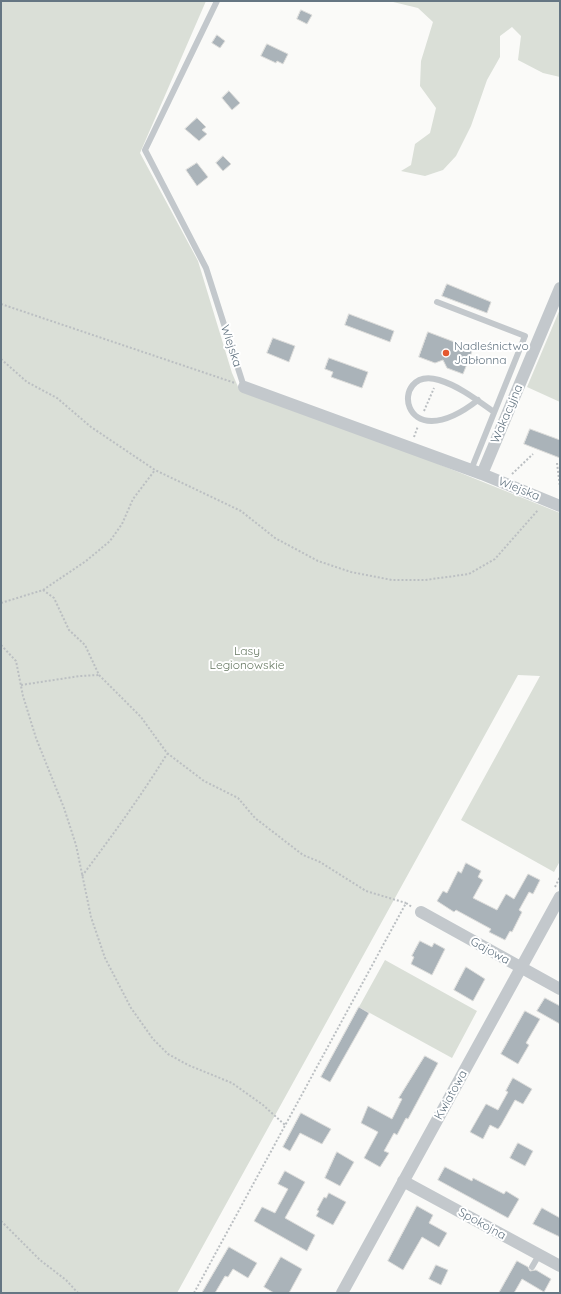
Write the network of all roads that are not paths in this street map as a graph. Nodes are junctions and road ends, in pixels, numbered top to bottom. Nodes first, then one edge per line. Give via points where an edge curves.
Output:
1 (217, 1) edge
2 (560, 288) edge
3 (437, 302) dead end
4 (244, 387) joint
5 (478, 400) junction
6 (494, 412) junction
7 (477, 472) junction
8 (560, 506) edge
9 (560, 897) edge
10 (421, 912) road end
11 (521, 968) junction
12 (560, 989) edge
13 (404, 1181) junction
14 (539, 1254) junction
15 (560, 1266) edge
16 (532, 1267) dead end
17 (342, 1293) edge

1 - 4 lane, Wiejska via 145,150 206,268
2 - 7 street, Wakacyjna
3 - 6 lane via 525,336
4 - 7 street, Wiejska
5 - 5 lane via 438,379 424,379 413,384 408,392 408,404 412,414 430,422 464,411
5 - 6 lane
6 - 7 lane
7 - 8 street, Wiejska
9 - 11 street, Kwiatowa
10 - 11 street, Gajowa
11 - 12 street, Gajowa
11 - 13 street, Kwiatowa
13 - 14 street, Spokojna
13 - 17 street, Kwiatowa
14 - 15 street, Spokojna
14 - 16 lane

